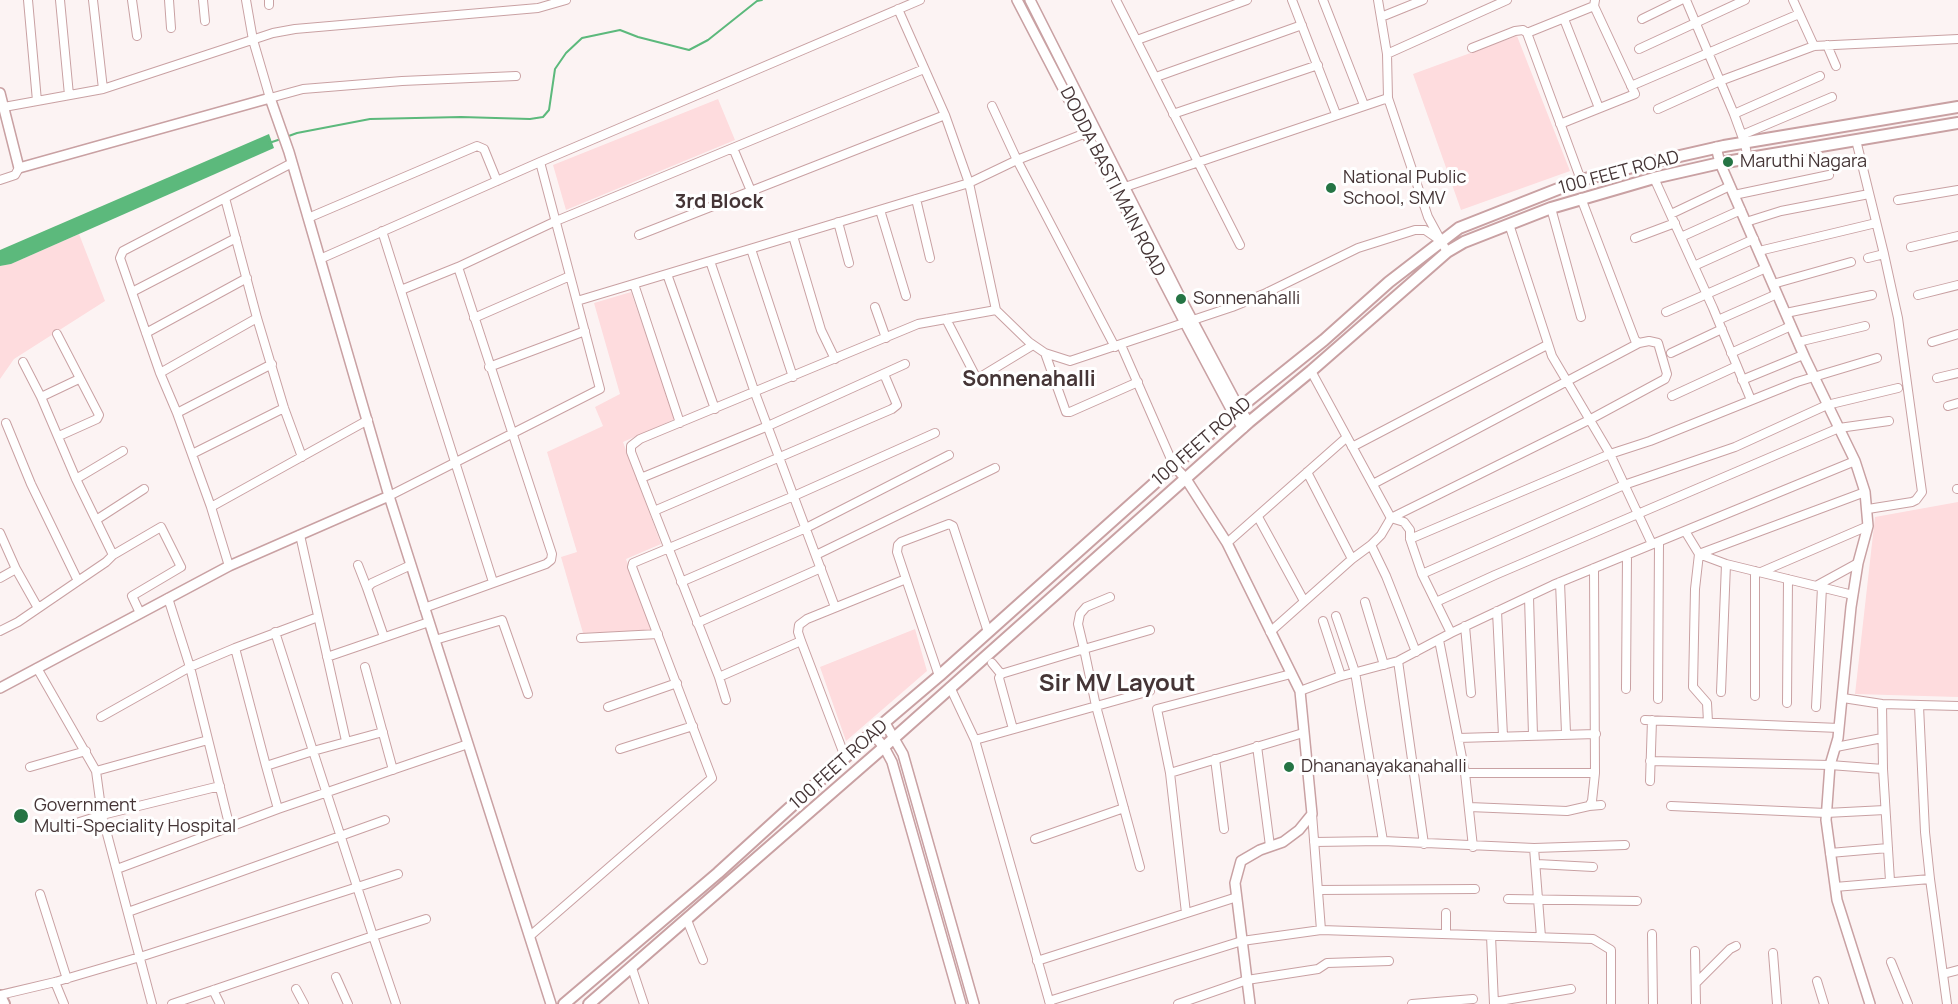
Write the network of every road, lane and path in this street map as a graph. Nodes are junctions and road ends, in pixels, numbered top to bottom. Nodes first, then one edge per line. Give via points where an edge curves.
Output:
1 (28, 0) edge
2 (60, 0) edge
3 (93, 0) edge
4 (132, 0) edge
5 (169, 0) edge
6 (203, 0) edge
7 (246, 0) edge
8 (566, 0) edge
9 (920, 0) edge
10 (1017, 0) edge
11 (1030, 0) edge
12 (1116, 0) edge
13 (1247, 0) edge
14 (1292, 0) edge
15 (1323, 0) edge
16 (1378, 0) edge
17 (1423, 0) edge
18 (1507, 0) edge
19 (1681, 0) edge
20 (1686, 0) edge
21 (1745, 0) edge
22 (1793, 0) edge
23 (1594, 3) edge
24 (537, 4) edge
25 (898, 9) junction
26 (1799, 14) junction
27 (1381, 17) junction
28 (1564, 19) junction
29 (1642, 19) dead end
30 (205, 21) dead end
31 (1695, 22) junction
32 (1302, 25) junction
33 (171, 28) dead end
34 (1527, 33) junction
35 (137, 36) dead end
36 (1958, 39) edge
37 (253, 40) junction
38 (1137, 40) junction
39 (1827, 45) junction
40 (1814, 46) junction
41 (1472, 48) dead end
42 (1639, 49) dead end
43 (1709, 52) junction
44 (1387, 54) junction
45 (1317, 65) junction
46 (1836, 66) dead end
47 (924, 69) junction
48 (516, 76) dead end
49 (1820, 76) dead end
50 (1156, 77) junction
51 (1720, 81) junction
52 (1631, 86) junction
53 (103, 89) junction
54 (0, 93) edge
55 (69, 95) junction
56 (1832, 97) dead end
57 (270, 98) junction
58 (1388, 98) junction
59 (37, 101) junction
60 (1364, 105) junction
61 (992, 106) dead end
62 (4, 107) junction
63 (1958, 107) edge
64 (1599, 108) junction
65 (1658, 109) dead end
66 (1173, 114) junction
67 (1336, 114) junction
68 (1734, 114) junction
69 (945, 115) junction
70 (1958, 123) edge
71 (1560, 124) junction
72 (1091, 131) junction
73 (1743, 139) junction
74 (1856, 140) junction
75 (1716, 147) junction
76 (733, 148) junction
77 (1748, 159) junction
78 (1017, 160) junction
79 (1197, 161) junction
80 (540, 162) junction
81 (292, 163) junction
82 (1720, 163) junction
83 (19, 168) junction
84 (1829, 175) dead end
85 (1654, 177) junction
86 (0, 180) edge
87 (1581, 180) junction
88 (497, 181) junction
89 (969, 183) junction
90 (1125, 187) junction
91 (1958, 190) edge
92 (751, 191) junction
93 (1732, 191) junction
94 (1869, 194) junction
95 (225, 198) junction
96 (1581, 198) junction
97 (916, 199) junction
98 (1898, 200) dead end
99 (1551, 208) junction
100 (880, 210) junction
101 (1741, 210) junction
102 (1671, 214) junction
103 (308, 218) junction
104 (556, 221) junction
105 (838, 222) junction
106 (1746, 222) junction
107 (1675, 223) junction
108 (1876, 223) junction
109 (1509, 224) junction
110 (382, 231) junction
111 (639, 235) dead end
112 (794, 236) junction
113 (1958, 236) edge
114 (1681, 237) junction
115 (236, 238) junction
116 (1635, 238) dead end
117 (1754, 239) junction
118 (1441, 241) junction
119 (1240, 245) dead end
120 (1911, 248) dead end
121 (751, 249) junction
122 (1759, 250) junction
123 (1447, 252) junction
124 (1884, 254) junction
125 (930, 258) dead end
126 (1868, 258) dead end
127 (320, 259) junction
128 (710, 261) junction
129 (1851, 262) dead end
130 (849, 263) dead end
131 (1694, 266) junction
132 (458, 267) junction
133 (1766, 268) junction
134 (667, 274) junction
135 (570, 276) junction
136 (247, 278) junction
137 (634, 284) junction
138 (1773, 284) junction
139 (1958, 285) edge
140 (401, 290) junction
141 (132, 292) junction
142 (1707, 294) junction
143 (1777, 294) junction
144 (1872, 295) dead end
145 (1918, 295) dead end
146 (906, 296) dead end
147 (577, 301) junction
148 (875, 307) dead end
149 (996, 310) junction
150 (1666, 312) dead end
151 (1786, 313) junction
152 (1581, 317) dead end
153 (257, 318) junction
154 (474, 318) junction
155 (946, 320) junction
156 (1718, 320) junction
157 (1189, 322) junction
158 (1791, 326) junction
159 (1865, 326) dead end
160 (1722, 329) junction
161 (585, 331) junction
162 (146, 333) junction
163 (57, 334) dead end
164 (1958, 334) edge
165 (886, 338) junction
166 (1798, 342) junction
167 (1932, 342) dead end
168 (1639, 343) junction
169 (1033, 345) junction
170 (1547, 345) junction
171 (1118, 346) junction
172 (1045, 353) junction
173 (1671, 353) dead end
174 (1731, 353) junction
175 (1803, 355) junction
176 (1877, 358) dead end
177 (835, 359) junction
178 (23, 362) dead end
179 (272, 364) junction
180 (905, 364) dead end
181 (1737, 366) junction
182 (489, 367) junction
183 (1311, 371) junction
184 (160, 373) junction
185 (1958, 373) edge
186 (884, 374) junction
187 (1814, 376) junction
188 (793, 377) junction
189 (1937, 378) dead end
190 (79, 379) junction
191 (1742, 380) junction
192 (1138, 382) junction
193 (1568, 383) junction
194 (1898, 387) dead end
195 (755, 393) junction
196 (1672, 396) dead end
197 (41, 397) junction
198 (1751, 400) junction
199 (1958, 403) edge
200 (1827, 405) junction
201 (1948, 406) dead end
202 (284, 408) junction
203 (715, 409) junction
204 (1236, 411) junction
205 (177, 413) junction
206 (368, 420) junction
207 (1589, 420) junction
208 (1889, 422) dead end
209 (6, 423) dead end
210 (680, 423) junction
211 (1246, 425) junction
212 (768, 426) junction
213 (1839, 428) junction
214 (935, 433) dead end
215 (513, 434) junction
216 (59, 436) junction
217 (1347, 437) junction
218 (1352, 447) junction
219 (123, 451) dead end
220 (192, 454) junction
221 (1610, 454) junction
222 (949, 455) dead end
223 (302, 457) junction
224 (779, 459) junction
225 (1855, 461) junction
226 (456, 463) junction
227 (1174, 466) junction
228 (995, 468) dead end
229 (1307, 472) junction
230 (641, 478) junction
231 (76, 479) junction
232 (1186, 479) junction
233 (1373, 484) junction
234 (1624, 485) junction
235 (144, 489) dead end
236 (1865, 492) junction
237 (389, 496) junction
238 (794, 496) junction
239 (211, 507) junction
240 (1868, 509) junction
241 (654, 511) junction
242 (1638, 514) junction
243 (1258, 517) junction
244 (1391, 518) junction
245 (96, 520) junction
246 (1868, 526) junction
247 (806, 528) junction
248 (1685, 531) junction
249 (0, 533) edge
250 (300, 535) junction
251 (1410, 539) junction
252 (1227, 543) junction
253 (1655, 543) junction
254 (1371, 545) junction
255 (668, 548) junction
256 (1699, 554) junction
257 (112, 555) junction
258 (816, 555) junction
259 (1627, 555) junction
260 (1352, 559) junction
261 (1858, 563) junction
262 (1726, 564) junction
263 (358, 565) dead end
264 (411, 565) junction
265 (229, 566) junction
266 (821, 568) junction
267 (1594, 568) junction
268 (16, 569) junction
269 (1758, 572) junction
270 (1422, 574) junction
271 (0, 578) edge
272 (906, 579) junction
273 (1788, 579) junction
274 (78, 581) junction
275 (493, 582) junction
276 (681, 582) junction
277 (1560, 582) junction
278 (1819, 587) junction
279 (367, 588) junction
280 (1853, 595) junction
281 (1110, 597) dead end
282 (1529, 597) junction
283 (168, 598) junction
284 (1304, 601) junction
285 (1365, 602) dead end
286 (1436, 602) junction
287 (835, 607) junction
288 (38, 608) junction
289 (424, 608) junction
290 (1497, 611) junction
291 (140, 613) junction
292 (1336, 616) dead end
293 (318, 617) junction
294 (1323, 621) dead end
295 (429, 622) junction
296 (697, 623) junction
297 (1465, 626) junction
298 (1150, 630) dead end
299 (0, 631) edge
300 (275, 632) junction
301 (988, 632) junction
302 (1270, 632) junction
303 (1451, 633) junction
304 (658, 634) junction
305 (384, 637) junction
306 (581, 638) dead end
307 (435, 640) junction
308 (1439, 640) junction
309 (801, 641) junction
310 (235, 648) junction
311 (1084, 649) junction
312 (1416, 652) junction
313 (327, 657) junction
314 (1398, 661) junction
315 (992, 663) dead end
316 (1384, 665) junction
317 (190, 667) junction
318 (364, 667) dead end
319 (38, 668) junction
320 (1355, 672) junction
321 (1000, 674) junction
322 (1291, 674) junction
323 (939, 676) junction
324 (1341, 676) junction
325 (719, 677) junction
326 (677, 683) junction
327 (950, 687) junction
328 (0, 688) edge
329 (1626, 689) dead end
330 (1150, 691) dead end
331 (1300, 691) junction
332 (1721, 692) dead end
333 (1470, 693) dead end
334 (528, 694) dead end
335 (1755, 696) dead end
336 (1843, 698) junction
337 (1658, 699) dead end
338 (726, 700) dead end
339 (1787, 703) dead end
340 (1882, 704) junction
341 (1096, 706) junction
342 (1919, 706) junction
343 (1958, 706) edge
344 (608, 707) dead end
345 (1816, 707) dead end
346 (100, 717) dead end
347 (1708, 722) junction
348 (885, 723) junction
349 (693, 726) junction
350 (1839, 728) junction
351 (1013, 729) junction
352 (382, 732) junction
353 (872, 733) junction
354 (1303, 733) junction
355 (1566, 733) junction
356 (1596, 734) junction
357 (1533, 735) junction
358 (1503, 736) junction
359 (894, 737) junction
360 (1458, 738) junction
361 (1882, 738) junction
362 (208, 740) junction
363 (975, 740) junction
364 (346, 741) junction
365 (468, 744) junction
366 (1257, 746) junction
367 (884, 747) junction
368 (1836, 747) junction
369 (620, 749) dead end
370 (86, 751) junction
371 (314, 751) junction
372 (845, 757) junction
373 (1215, 759) junction
374 (1650, 761) junction
375 (1830, 765) junction
376 (266, 766) junction
377 (30, 767) dead end
378 (1883, 769) junction
379 (393, 770) junction
380 (96, 771) junction
381 (1170, 773) junction
382 (1465, 773) junction
383 (1595, 773) junction
384 (1650, 781) dead end
385 (219, 786) junction
386 (328, 793) junction
387 (1601, 805) dead end
388 (1589, 806) junction
389 (1671, 806) dead end
390 (1469, 807) junction
391 (1124, 808) junction
392 (278, 809) junction
393 (1885, 810) junction
394 (1826, 813) junction
395 (1312, 814) junction
396 (102, 815) junction
397 (384, 820) dead end
398 (230, 828) junction
399 (57, 829) dead end
400 (1224, 829) dead end
401 (341, 836) junction
402 (1035, 839) dead end
403 (1383, 841) junction
404 (1314, 842) junction
405 (1424, 844) junction
406 (1625, 845) dead end
407 (1270, 846) junction
408 (1473, 847) junction
409 (1534, 848) junction
410 (1888, 848) junction
411 (1830, 853) junction
412 (1537, 864) junction
413 (1140, 867) dead end
414 (1593, 867) dead end
415 (117, 869) junction
416 (398, 874) dead end
417 (1930, 879) junction
418 (1890, 881) junction
419 (357, 886) junction
420 (1835, 887) junction
421 (1475, 889) dead end
422 (1318, 890) junction
423 (40, 894) dead end
424 (1237, 897) junction
425 (1508, 899) dead end
426 (1539, 900) junction
427 (1637, 901) dead end
428 (128, 912) junction
429 (1186, 913) junction
430 (1446, 913) dead end
431 (426, 919) dead end
432 (687, 920) junction
433 (1321, 930) junction
434 (1446, 934) junction
435 (1652, 934) dead end
436 (373, 936) junction
437 (530, 936) junction
438 (1491, 936) junction
439 (1541, 937) junction
440 (1242, 940) junction
441 (1736, 946) dead end
442 (1695, 951) dead end
443 (1773, 953) dead end
444 (140, 957) junction
445 (703, 960) dead end
446 (1037, 961) junction
447 (1389, 961) dead end
448 (1891, 962) dead end
449 (632, 968) junction
450 (1958, 970) edge
451 (1943, 974) junction
452 (336, 977) dead end
453 (67, 979) junction
454 (1247, 980) junction
455 (1817, 981) dead end
456 (55, 982) junction
457 (1696, 983) junction
458 (296, 988) dead end
459 (1571, 989) dead end
460 (213, 990) junction
461 (0, 995) edge
462 (1473, 999) dead end
463 (1049, 1002) edge
464 (1494, 1003) edge
465 (4, 1004) edge
466 (64, 1004) edge
467 (152, 1004) edge
468 (172, 1004) edge
469 (220, 1004) edge
470 (304, 1004) edge
471 (348, 1004) edge
472 (396, 1004) edge
473 (551, 1004) edge
474 (564, 1004) edge
475 (589, 1004) edge
476 (644, 1004) edge
477 (962, 1004) edge
478 (974, 1004) edge
479 (1178, 1004) edge
480 (1250, 1004) edge
481 (1412, 1004) edge
482 (1611, 1004) edge
483 (1653, 1004) edge
484 (1696, 1004) edge
485 (1777, 1004) edge
486 (1824, 1004) edge
487 (1870, 1004) edge
488 (1908, 1004) edge
489 (1947, 1004) edge

1 - 59 street
2 - 55 street
3 - 53 street
4 - 35 street
5 - 33 street
6 - 30 street
7 - 37 street
8 - 24 street
9 - 25 street
10 - 72 street, DODDA BASTI MAIN ROAD
11 - 72 street, DODDA BASTI MAIN ROAD
12 - 38 street
13 - 38 street
14 - 32 street
15 - 60 street
16 - 27 street
17 - 27 street
18 - 44 street
19 - 29 street
20 - 31 street
21 - 31 street
22 - 26 street
23 - 28 street
23 - 52 street
24 - 37 street via 295,29
25 - 47 street
25 - 80 street
26 - 40 street
26 - 43 street
27 - 44 street
28 - 34 street
28 - 64 street
31 - 42 street
31 - 43 street
32 - 45 street
32 - 50 street
34 - 41 street via 1518,30
34 - 71 street
36 - 39 street
37 - 53 street
37 - 57 street
38 - 50 street
39 - 40 street
39 - 46 street
40 - 51 street
43 - 51 street
43 - 52 street
44 - 58 street
45 - 66 street
45 - 67 street
47 - 69 street
47 - 76 street
48 - 57 street via 303,89
49 - 68 street
50 - 66 street
51 - 65 street
51 - 68 street
52 - 64 street via 1635,94
53 - 55 street
54 - 62 street
55 - 59 street
56 - 73 street
57 - 81 street
57 - 83 street
58 - 60 street
58 - 118 street via 1428,217
59 - 62 street
60 - 67 street
61 - 78 street
62 - 83 street
63 - 73 main road, 100 FEET ROAD
64 - 71 street
66 - 79 street
67 - 79 street
68 - 73 street
69 - 89 street
69 - 92 street
70 - 74 main road, 100 FEET ROAD
71 - 87 street
72 - 78 street
72 - 90 street, DODDA BASTI MAIN ROAD
72 - 157 street, DODDA BASTI MAIN ROAD
73 - 75 main road, 100 FEET ROAD
73 - 77 street
74 - 77 main road, 100 FEET ROAD
74 - 94 street
75 - 82 street
75 - 87 main road, 100 FEET ROAD
76 - 92 street
76 - 104 street
77 - 82 main road, 100 FEET ROAD
78 - 89 street
78 - 171 street
79 - 90 street
79 - 119 street
80 - 88 street
80 - 104 street
81 - 95 street
81 - 103 street
82 - 85 main road, 100 FEET ROAD
82 - 93 street
83 - 86 street via 15,175
84 - 93 street
85 - 96 main road, 100 FEET ROAD
85 - 102 street
87 - 118 main road, 100 FEET ROAD via 1459,228
88 - 103 street via 484,149 477,146
88 - 110 street
89 - 97 street
89 - 149 street
90 - 157 street, DODDA BASTI MAIN ROAD
91 - 98 street
92 - 111 street
93 - 101 street
93 - 102 street
94 - 106 street
94 - 108 street
95 - 115 street
95 - 141 street via 123,251 120,262
96 - 99 main road, 100 FEET ROAD
96 - 168 street
97 - 100 street
97 - 125 street
99 - 109 main road, 100 FEET ROAD
99 - 152 street
100 - 105 street
100 - 146 street
101 - 106 street
101 - 114 street
102 - 107 street
103 - 127 street
104 - 132 street
104 - 135 street
105 - 112 street
105 - 130 street
106 - 117 street
107 - 114 street
107 - 116 street
108 - 122 street
108 - 124 street
109 - 123 main road, 100 FEET ROAD
109 - 170 street
110 - 127 street
110 - 140 street
112 - 121 street
112 - 177 street via 822,330
113 - 120 street
114 - 131 street
115 - 136 street
115 - 141 street
117 - 122 street
117 - 131 street
118 - 123 street
118 - 157 street via 1425,230 1415,230 1358,248 1264,294
118 - 204 main road, 100 FEET ROAD
121 - 128 street
121 - 188 street
122 - 133 street
123 - 183 main road, 100 FEET ROAD
124 - 126 street
124 - 240 street via 1903,351 1922,492 1912,502
127 - 206 street
128 - 134 street
128 - 195 street
129 - 138 street
131 - 142 street
132 - 140 street
132 - 154 street
133 - 138 street
133 - 142 street
134 - 137 street
134 - 203 street
135 - 147 street
135 - 154 street
136 - 153 street
136 - 162 street
137 - 147 street
137 - 210 street
138 - 143 street
139 - 145 street
140 - 226 street
141 - 162 street
142 - 150 street
142 - 156 street
143 - 151 street
143 - 156 street
144 - 151 street
147 - 161 street
148 - 165 street
149 - 155 street
149 - 169 street
151 - 158 street
153 - 179 street
153 - 184 street
154 - 182 street
155 - 165 street via 918,324
155 - 169 street via 977,379
156 - 160 street
157 - 171 street
157 - 204 street, DODDA BASTI MAIN ROAD
158 - 166 street
158 - 174 street
159 - 166 street
160 - 173 street
160 - 174 street
161 - 182 street
161 - 215 street via 600,389
162 - 184 street
163 - 190 street
164 - 167 street
165 - 177 street
166 - 175 street
168 - 193 street
168 - 207 street via 1658,343 1666,377
169 - 172 street
170 - 193 street
170 - 218 street
171 - 172 street via 1070,361
171 - 192 street
172 - 192 street via 1066,412
174 - 181 street
175 - 187 street
175 - 191 street
176 - 187 street
177 - 188 street
178 - 197 street
179 - 202 street
179 - 205 street
180 - 186 street
181 - 191 street
181 - 196 street
182 - 215 street
183 - 211 main road, 100 FEET ROAD
183 - 217 street
184 - 205 street
185 - 189 street
186 - 212 street
186 - 224 street via 897,405 894,408
187 - 198 street
187 - 200 street
188 - 195 street
190 - 197 street
190 - 216 street via 99,415
191 - 198 street
192 - 227 street
193 - 207 street
193 - 233 street
194 - 200 street
195 - 203 street
195 - 212 street
197 - 216 street
198 - 221 street
199 - 201 street
200 - 213 street
200 - 234 street via 1735,447
202 - 220 street
202 - 223 street
203 - 210 street
204 - 211 street, DODDA BASTI MAIN ROAD
204 - 227 main road, 100 FEET ROAD
205 - 220 street
206 - 223 street
206 - 237 street
207 - 221 street
207 - 244 street
208 - 213 street
209 - 274 street
210 - 230 street via 633,443 631,452
211 - 232 main road, 100 FEET ROAD
212 - 224 street
212 - 230 street
213 - 225 street
213 - 242 street
214 - 238 street
215 - 226 street
215 - 275 street via 552,554 546,564
216 - 231 street
217 - 218 street
217 - 229 street
218 - 233 street
219 - 231 street
220 - 239 street
221 - 234 street
221 - 251 street
222 - 247 street
223 - 239 street
224 - 238 street
224 - 241 street
225 - 236 street
225 - 248 street
226 - 237 street
226 - 275 street
227 - 232 street
227 - 301 main road, 100 FEET ROAD
228 - 258 street
229 - 243 street
229 - 260 street
230 - 241 street
231 - 245 street
232 - 252 street
232 - 327 main road, 100 FEET ROAD
233 - 244 street
234 - 242 street
234 - 270 street
235 - 245 street
236 - 240 street
236 - 256 street
237 - 250 street
237 - 264 street
238 - 247 street
238 - 255 street
239 - 265 street
240 - 246 street
241 - 255 street
242 - 253 street
242 - 286 street
243 - 252 street
243 - 284 street
244 - 251 street via 1404,522
244 - 254 street
245 - 257 street
246 - 261 street
246 - 269 street
247 - 258 street
247 - 276 street
248 - 253 street
248 - 256 street
249 - 268 street
250 - 265 street
250 - 293 street
251 - 270 street
252 - 302 street
253 - 259 street
253 - 337 street
254 - 260 street
254 - 312 street
255 - 276 street
255 - 304 street via 632,566
256 - 262 street
256 - 347 street via 1693,687 1707,703
257 - 274 street
257 - 291 street via 161,527 181,567 132,596
258 - 266 street
259 - 267 street
259 - 329 street
260 - 284 street
261 - 278 street
261 - 280 street
262 - 269 street
262 - 332 street
263 - 279 street
264 - 279 street
264 - 289 street
265 - 283 street
266 - 287 street
266 - 296 street
267 - 277 street
267 - 356 street
268 - 271 street
268 - 288 street
269 - 273 street
269 - 335 street
270 - 286 street
272 - 287 street
272 - 301 street via 898,545 949,524 953,526
272 - 323 street
273 - 278 street
273 - 339 street
274 - 288 street
275 - 289 street
276 - 296 street
277 - 282 street
277 - 355 street
278 - 280 street
278 - 345 street
279 - 305 street
280 - 336 street
281 - 311 street via 1086,607 1080,614 1078,624
282 - 290 street
282 - 357 street
283 - 291 street
283 - 317 street
284 - 302 street
285 - 316 street
286 - 303 street
287 - 309 street via 799,625
288 - 299 street
289 - 295 street
290 - 297 street
290 - 358 street
291 - 319 street
292 - 320 street
293 - 300 street
293 - 313 street
294 - 324 street
295 - 305 street
295 - 307 street
296 - 325 street
297 - 303 street
297 - 333 street
298 - 311 street
300 - 310 street
300 - 371 street
301 - 323 main road, 100 FEET ROAD
302 - 322 street
303 - 308 street
304 - 306 street
304 - 326 street
305 - 313 street
307 - 334 street via 502,620
307 - 365 street
308 - 312 street
308 - 360 street
309 - 325 street
309 - 372 street
310 - 317 street
310 - 376 street
311 - 321 street
311 - 341 street
312 - 314 street
313 - 364 street
314 - 316 street
314 - 405 street
315 - 321 street
316 - 320 street
317 - 346 street
317 - 362 street
318 - 352 street
319 - 328 street
319 - 370 street
320 - 324 street
320 - 403 street
321 - 351 street
322 - 331 street
322 - 381 street via 1157,709
323 - 348 main road, 100 FEET ROAD
324 - 331 street
325 - 338 street
326 - 344 street
326 - 349 street
327 - 359 main road, 100 FEET ROAD
327 - 363 street
330 - 341 street
331 - 354 street
336 - 340 street
336 - 350 street
340 - 342 street
340 - 361 street
341 - 351 street
341 - 391 street
342 - 343 street
342 - 417 street
347 - 350 street
347 - 374 street via 1648,720
348 - 353 main road, 100 FEET ROAD
348 - 359 street
349 - 369 street
349 - 437 street via 712,778
350 - 368 street
351 - 363 street
352 - 364 street
352 - 379 street
353 - 367 street
353 - 372 main road, 100 FEET ROAD
354 - 366 street
354 - 395 street
355 - 356 street
355 - 357 street
356 - 383 street
357 - 358 street
358 - 360 street
359 - 367 main road, 100 FEET ROAD
359 - 478 street via 903,754
360 - 382 street
361 - 368 street
361 - 378 street
362 - 380 street
362 - 385 street
363 - 446 street
364 - 371 street
365 - 379 street
365 - 437 street
366 - 373 street
366 - 407 street
367 - 432 main road, 100 FEET ROAD
367 - 477 street via 892,762
368 - 375 street
370 - 377 street
370 - 380 street
371 - 376 street
371 - 386 street
372 - 474 main road, 100 FEET ROAD via 718,873
373 - 381 street
373 - 400 street
374 - 375 street
374 - 384 street
375 - 378 street
375 - 394 street
376 - 392 street
378 - 393 street
379 - 386 street
380 - 396 street
381 - 429 street
382 - 383 street
382 - 390 street
383 - 388 street
385 - 396 street
385 - 398 street
386 - 392 street
386 - 401 street
387 - 388 street
388 - 390 street via 1567,811
389 - 394 street
390 - 408 street
391 - 402 street
391 - 413 street
392 - 398 street
393 - 394 street
393 - 410 street
394 - 411 street
395 - 404 street
395 - 407 street via 1299,830
396 - 399 street
396 - 415 street
397 - 401 street
398 - 415 street
401 - 419 street
401 - 428 street
403 - 404 street
403 - 405 street
404 - 422 street
405 - 408 street
406 - 409 street
407 - 424 street via 1241,861 1235,883
408 - 409 street
409 - 412 street
410 - 411 street
410 - 418 street
411 - 420 street
412 - 414 street
412 - 426 street
415 - 428 street
416 - 419 street
417 - 418 street
417 - 451 street
418 - 420 street
419 - 436 street
419 - 444 street
420 - 487 street
421 - 422 street
422 - 433 street
423 - 453 street
424 - 429 street
424 - 440 street
425 - 426 street
426 - 427 street
426 - 439 street
428 - 444 street
429 - 446 street
430 - 434 street
431 - 436 street
432 - 445 street
432 - 449 main road, 100 FEET ROAD
433 - 434 street
433 - 440 street
434 - 438 street
435 - 483 street
436 - 460 street
436 - 472 street
437 - 473 street
438 - 439 street
438 - 464 street
439 - 482 street via 1593,939 1611,950
440 - 454 street
440 - 463 street
441 - 457 street
442 - 457 street
443 - 485 street
444 - 453 street
444 - 467 street
446 - 463 street
447 - 454 street via 1327,963 1318,969
448 - 488 street
449 - 475 main road, 100 FEET ROAD
449 - 476 street
450 - 451 street
451 - 489 street
452 - 471 street
453 - 456 street
454 - 479 street
454 - 480 street
455 - 486 street
456 - 461 street
456 - 466 street
457 - 484 street
458 - 470 street
459 - 464 street
460 - 468 street
460 - 469 street
461 - 465 main road
462 - 481 street

